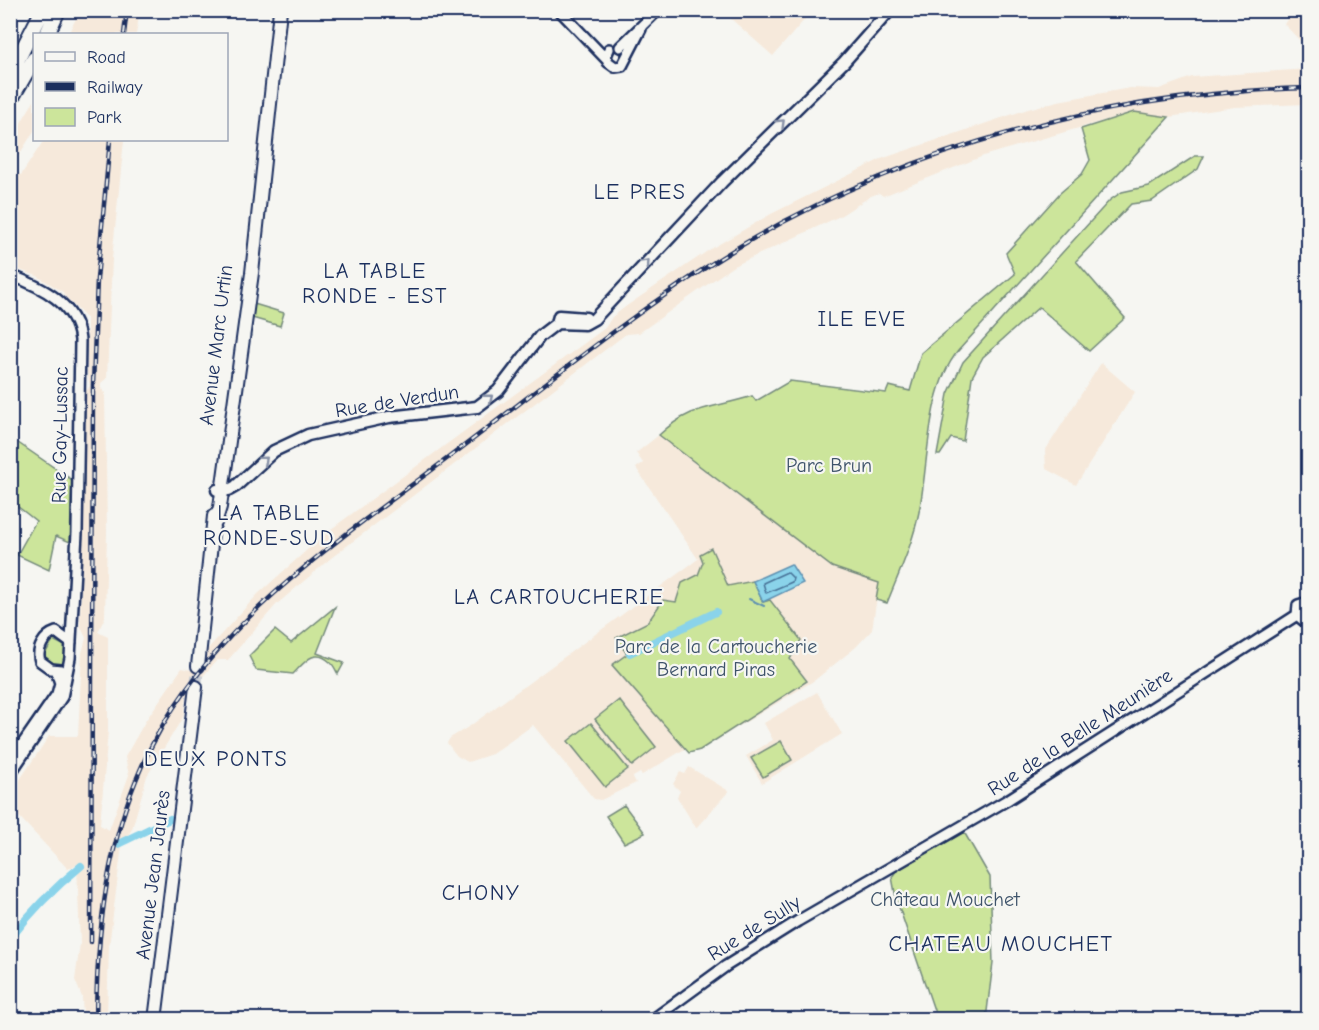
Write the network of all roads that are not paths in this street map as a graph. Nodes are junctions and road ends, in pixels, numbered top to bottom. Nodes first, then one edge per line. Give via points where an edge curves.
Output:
1 (43, 10) edge
2 (58, 10) edge
3 (280, 10) edge
4 (560, 10) edge
5 (658, 10) edge
6 (890, 10) edge
7 (47, 33) edge
8 (591, 45) junction
9 (609, 49) junction
10 (623, 50) junction
11 (607, 60) junction
12 (33, 61) edge
13 (10, 74) edge
14 (10, 100) edge
15 (10, 274) edge
16 (220, 490) junction
17 (1308, 602) edge
18 (1297, 615) junction
19 (72, 616) junction
20 (1308, 619) edge
21 (59, 633) junction
22 (71, 643) junction
23 (68, 666) junction
24 (198, 666) tunnel mouth
25 (56, 671) junction
26 (195, 693) tunnel mouth
27 (10, 762) edge
28 (10, 774) edge
29 (879, 873) joint
30 (155, 1020) edge
31 (652, 1020) edge

1 - 13 highway
2 - 7 highway
3 - 16 main road, Avenue Marc Urtin
4 - 8 street
5 - 10 street
16 -> 6 main road, Rue de Verdun via 236,486 274,451 308,435 389,417 477,407 498,391 558,319 585,324 594,319
8 - 9 street
8 - 11 street
9 - 10 street
9 - 11 street
10 - 11 street via 626,62 619,67
12 - 14 highway
15 - 19 street, Rue Gay-Lussac via 63,304 79,329
16 - 24 main road, Avenue Marc Urtin
17 - 18 street, Rue de la Belle Meunière via 1298,605
18 - 20 street
18 - 29 street, Rue de la Belle Meunière via 1001,805
19 - 21 street
19 - 22 street, Rue Gay-Lussac
21 - 22 street
21 - 25 street via 46,638 38,656
22 - 23 street
23 - 25 street
23 - 28 street via 62,697
25 - 27 street via 60,683 57,694
26 - 30 main road, Avenue Jean Jaurès
29 - 31 street, Rue de Sully via 726,966

